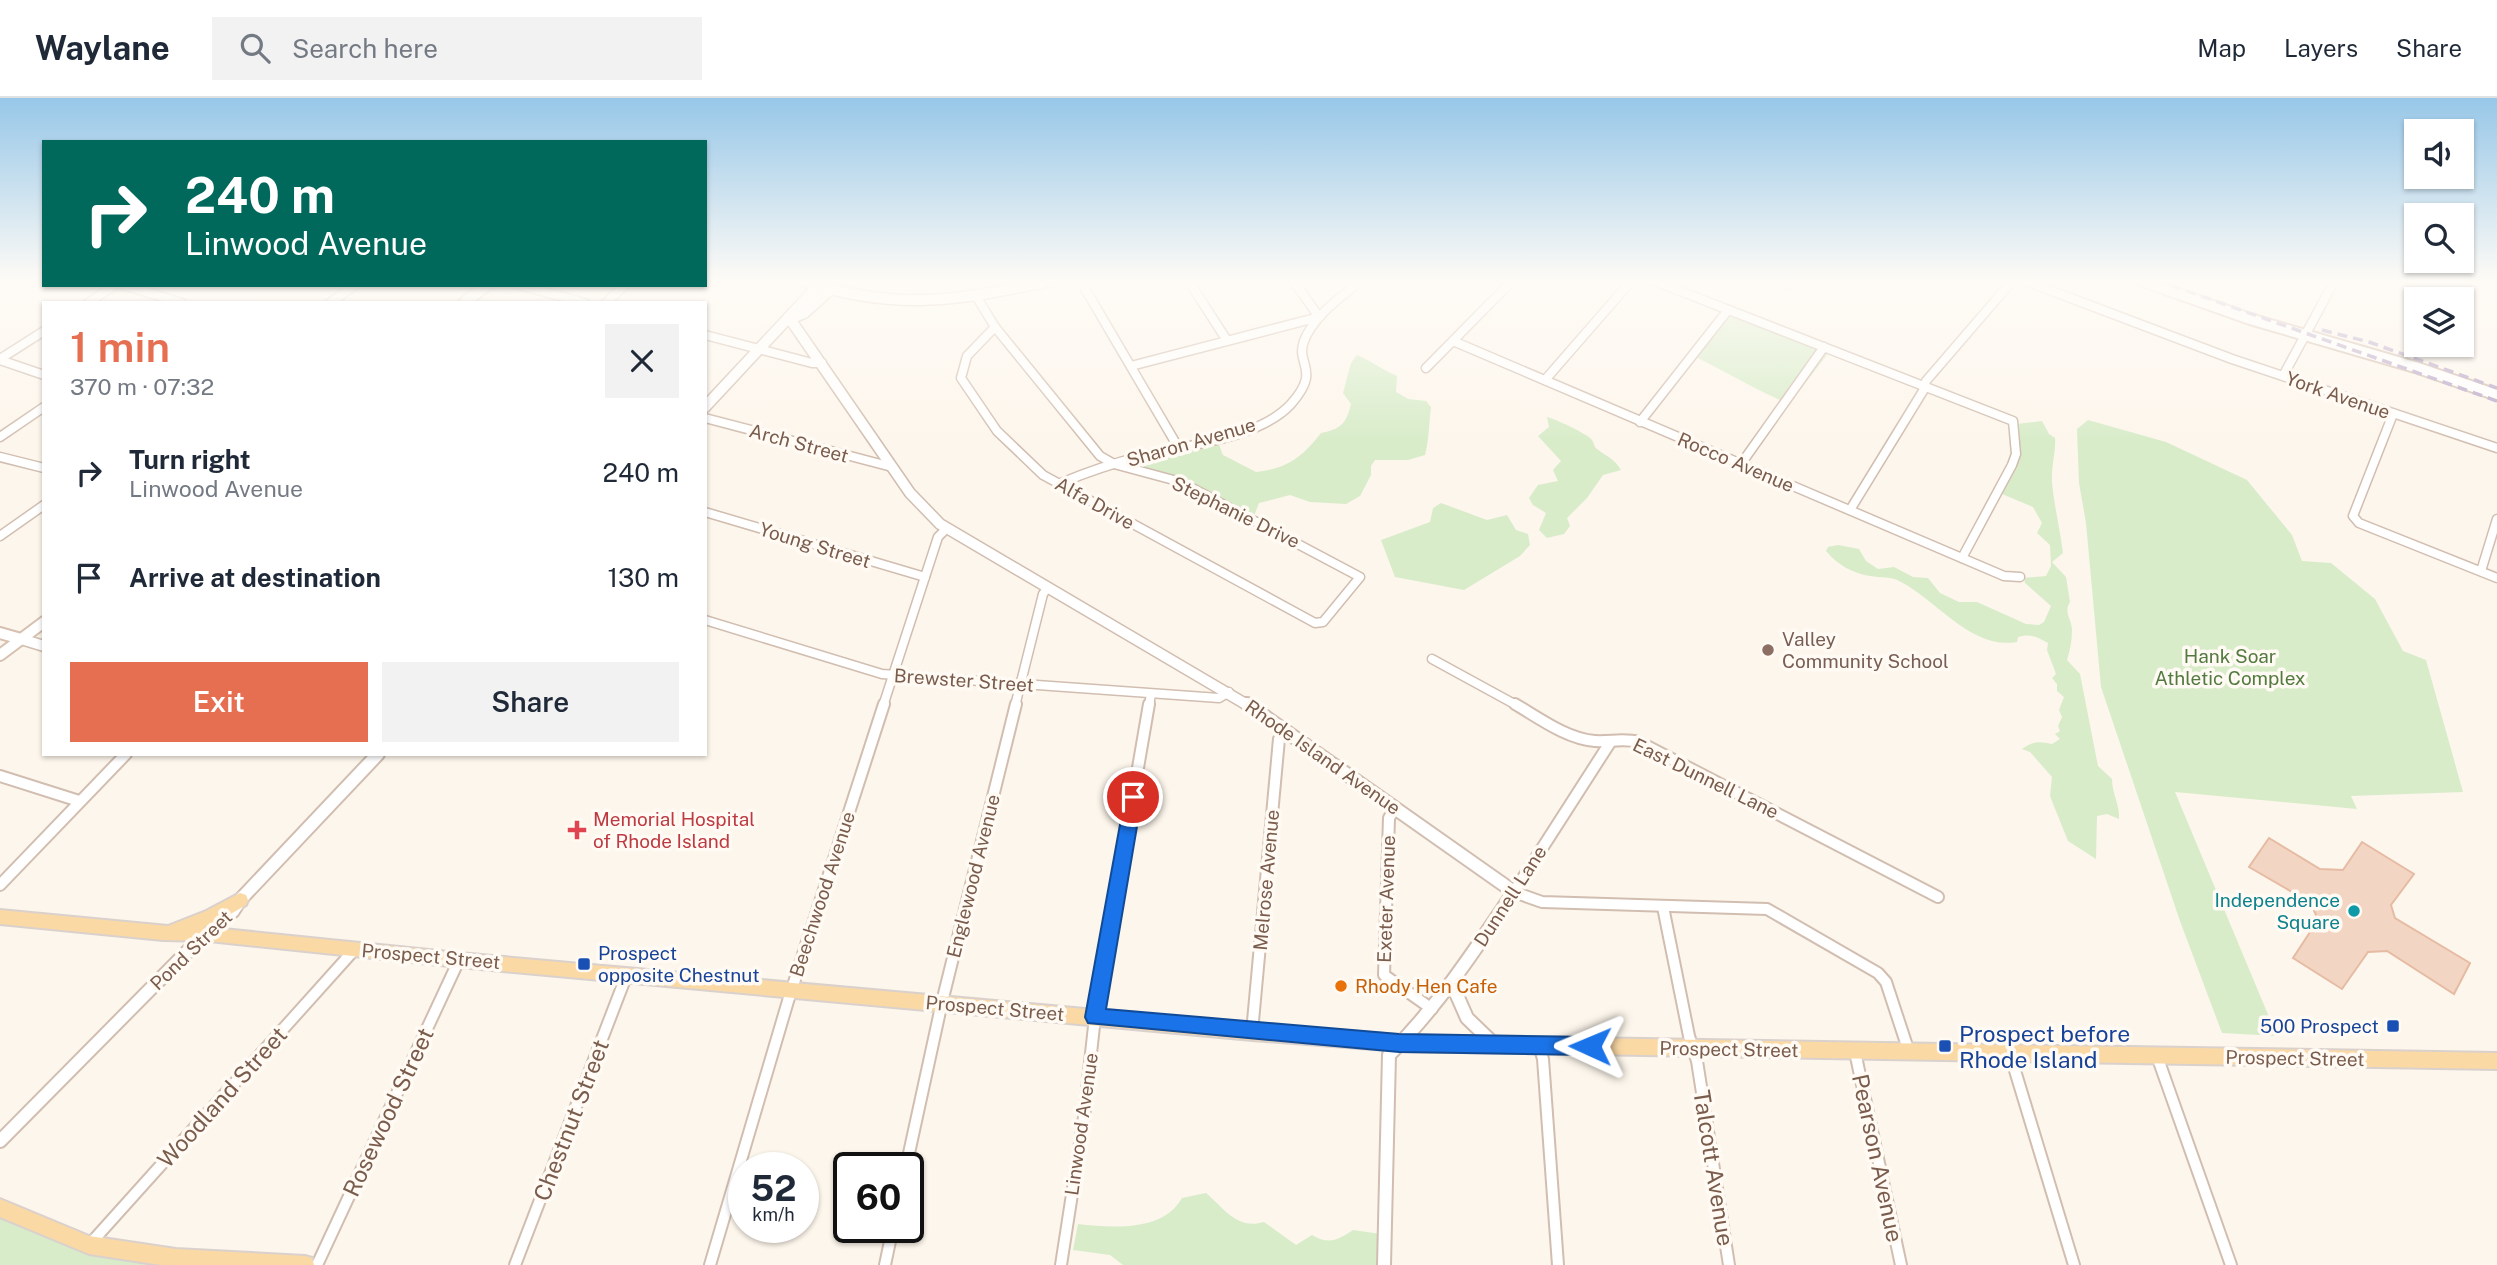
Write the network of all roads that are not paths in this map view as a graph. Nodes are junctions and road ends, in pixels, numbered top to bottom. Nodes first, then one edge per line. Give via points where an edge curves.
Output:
1 (39, 334) edge
2 (775, 334) edge
3 (801, 334) edge
4 (987, 334) edge
5 (1001, 334) edge
6 (1112, 334) edge
7 (1223, 334) edge
8 (1245, 334) edge
9 (1308, 334) edge
10 (1459, 334) edge
11 (1585, 334) edge
12 (1709, 334) edge
13 (1791, 334) edge
14 (1967, 334) edge
15 (2170, 334) edge
16 (2299, 334) edge
17 (707, 336) edge
18 (2304, 336) junction
19 (1226, 339) junction
20 (1453, 341) junction
21 (1824, 347) junction
22 (759, 350) junction
23 (0, 360) edge
24 (822, 363) junction
25 (1131, 366) junction
26 (1426, 368) dead end
27 (42, 374) edge
28 (2283, 376) junction
29 (1545, 380) junction
30 (1925, 386) junction
31 (2497, 395) edge
32 (707, 405) edge
33 (42, 408) edge
34 (2393, 414) junction
35 (707, 419) edge
36 (1640, 422) junction
37 (0, 438) edge
38 (1178, 447) junction
39 (2497, 448) edge
40 (0, 457) edge
41 (1114, 464) junction
42 (1741, 464) junction
43 (892, 467) junction
44 (42, 468) edge
45 (1061, 483) junction
46 (42, 506) edge
47 (1850, 510) junction
48 (707, 513) edge
49 (2497, 519) edge
50 (947, 528) junction
51 (0, 536) edge
52 (1962, 558) junction
53 (2481, 571) junction
54 (925, 577) junction
55 (2020, 577) dead end
56 (2497, 578) edge
57 (1048, 587) junction
58 (707, 621) edge
59 (42, 623) edge
60 (1315, 623) joint
61 (0, 633) edge
62 (21, 639) junction
63 (42, 645) edge
64 (0, 655) edge
65 (1432, 659) dead end
66 (893, 675) junction
67 (1021, 684) junction
68 (1229, 692) junction
69 (1151, 694) junction
70 (1286, 730) junction
71 (1611, 741) junction
72 (124, 756) edge
73 (376, 756) edge
74 (0, 776) edge
75 (79, 801) junction
76 (1395, 808) junction
77 (0, 885) edge
78 (1514, 892) junction
79 (1938, 897) dead end
80 (240, 900) junction
81 (1663, 907) junction
82 (0, 917) edge
83 (163, 933) junction
84 (209, 934) junction
85 (355, 949) junction
86 (458, 960) junction
87 (627, 974) junction
88 (1452, 984) junction
89 (791, 990) junction
90 (942, 1002) junction
91 (1432, 1009) junction
92 (1095, 1017) junction
93 (1252, 1032) junction
94 (1399, 1043) junction
95 (1539, 1045) junction
96 (1496, 1046) junction
97 (1692, 1048) junction
98 (1855, 1052) junction
99 (1909, 1052) junction
100 (2010, 1054) junction
101 (2157, 1056) junction
102 (2497, 1061) edge
103 (0, 1142) edge
104 (909, 1152) edge
105 (0, 1208) edge
106 (890, 1243) edge
107 (89, 1245) junction
108 (175, 1261) edge
109 (305, 1265) edge
110 (317, 1265) edge
111 (515, 1265) edge
112 (710, 1265) edge
113 (885, 1265) edge
114 (1060, 1265) edge
115 (1384, 1265) edge
116 (1558, 1265) edge
117 (1729, 1265) edge
118 (1901, 1265) edge
119 (2074, 1265) edge
120 (2231, 1265) edge

1 - 23 street
2 - 22 street
3 - 24 street, Rhode Island Avenue
4 - 45 street, Alfa Drive via 970,351 961,379 1026,462
5 - 41 street, Stephanie Drive via 1093,449
6 - 25 street
7 - 19 street
8 - 19 street
9 - 38 street, Sharon Avenue via 1302,345 1307,376 1286,410 1231,434
10 - 20 street
11 - 29 street
12 - 36 street
13 - 21 street
14 - 30 street
15 - 28 street, York Avenue
16 - 18 main road
17 - 22 street
18 - 28 street
18 - 31 main road
19 - 25 street
20 - 26 street
20 - 29 street, Rocco Avenue
21 - 30 street
21 - 42 street
22 - 24 street
22 - 32 street
23 - 27 street
24 - 43 street, Rhode Island Avenue
25 - 38 street
28 - 34 street, York Avenue
29 - 36 street, Rocco Avenue
30 - 47 street
30 - 52 street via 2013,421 2016,454 2012,465
33 - 37 street
34 - 39 street, York Avenue
34 - 53 street via 2355,520
35 - 43 street, Arch Street
36 - 42 street, Rocco Avenue
38 - 41 street, Sharon Avenue
40 - 44 street
41 - 45 street, Sharon Avenue
41 - 60 street, Stephanie Drive via 1181,482 1360,578 1323,622
42 - 47 street, Rocco Avenue
43 - 50 street, Rhode Island Avenue via 927,513
45 - 60 street, Alfa Drive
46 - 51 street
47 - 52 street, Rocco Avenue
48 - 54 street, Young Street
49 - 53 street
50 - 54 street, Beechwood Avenue via 938,537
50 - 57 street, Rhode Island Avenue
52 - 55 street, Rocco Avenue via 2004,576
53 - 56 street
54 - 66 street, Beechwood Avenue
57 - 67 street, Englewood Avenue
57 - 68 street, Rhode Island Avenue
58 - 66 street, Brewster Street
59 - 62 main road
61 - 62 main road
62 - 63 street
62 - 64 main road
65 - 71 street, East Dunnell Lane via 1567,733
66 - 67 street, Brewster Street
66 - 89 street, Beechwood Avenue
67 - 69 street, Brewster Street
67 - 90 street, Englewood Avenue
68 - 69 street, Brewster Street via 1219,698
68 - 70 street, Rhode Island Avenue
69 - 92 street, Linwood Avenue
70 - 76 street, Rhode Island Avenue
70 - 93 street, Melrose Avenue via 1279,739
71 - 78 street, Dunnell Lane
71 - 79 street, East Dunnell Lane via 1639,742
72 - 75 street
73 - 80 street, Pond Street
74 - 75 street
75 - 77 street
76 - 78 street, Rhode Island Avenue
76 - 91 street, Exeter Avenue via 1389,818 1384,975
78 - 81 street, Rhode Island Avenue via 1542,902
78 - 88 street, Dunnell Lane
80 - 83 main road via 211,917
80 - 84 street, Pond Street
81 - 97 street, Talcott Avenue
81 - 99 street, Rhode Island Avenue via 1758,906 1869,967 1886,982
82 - 83 main road, Prospect Street
83 - 84 main road, Prospect Street
84 - 85 main road, Prospect Street
84 - 103 street, Pond Street
85 - 86 main road, Prospect Street
85 - 107 street, Woodland Street
86 - 87 main road, Prospect Street
86 - 110 street, Rosewood Street
87 - 89 main road, Prospect Street
87 - 111 street, Chestnut Street
88 - 91 street, Dunnell Lane
88 - 96 street via 1472,1026
89 - 90 main road, Prospect Street
89 - 112 street, Beechwood Avenue
90 - 92 main road, Prospect Street
90 - 104 street, Englewood Avenue
91 - 94 street, Dunnell Lane
92 - 93 main road, Prospect Street
92 - 114 street, Linwood Avenue
93 - 94 main road, Prospect Street
94 - 96 main road, Prospect Street
94 - 115 street via 1389,1055
95 - 96 main road, Prospect Street
95 - 97 main road, Prospect Street
95 - 116 street
97 - 98 main road, Prospect Street
97 - 117 street, Talcott Avenue
98 - 99 main road, Prospect Street
98 - 118 street, Pearson Avenue
99 - 100 main road, Prospect Street
100 - 101 main road, Prospect Street
100 - 119 street
101 - 102 main road, Prospect Street
101 - 120 street
105 - 107 main road
106 - 113 street
107 - 108 main road
108 - 109 main road

